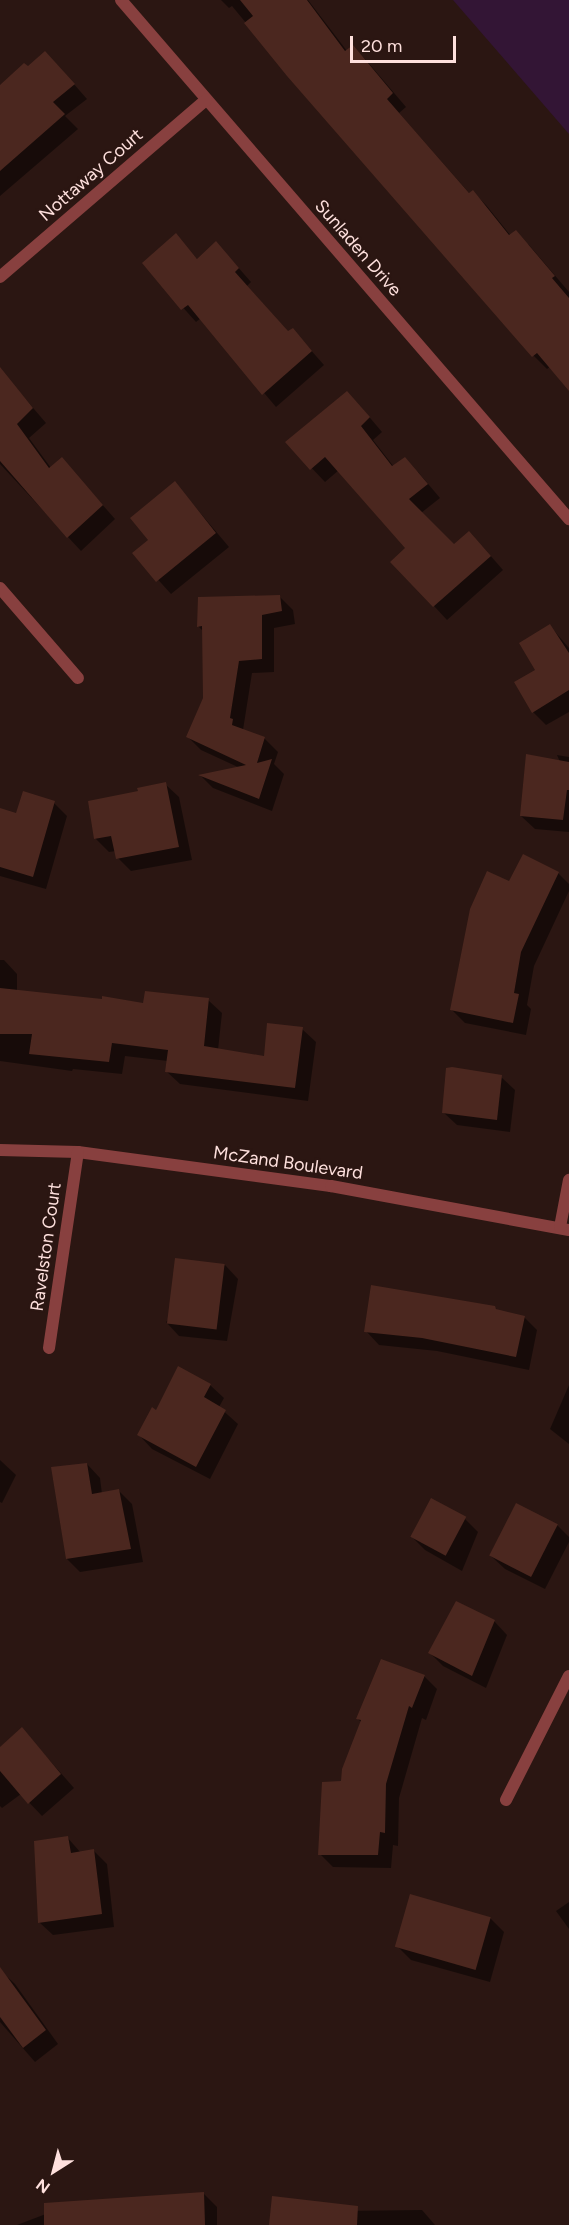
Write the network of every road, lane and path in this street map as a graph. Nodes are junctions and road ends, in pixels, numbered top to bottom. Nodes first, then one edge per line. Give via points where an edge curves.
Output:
1 (121, 0) edge
2 (206, 100) junction
3 (0, 277) edge
4 (569, 519) edge
5 (0, 588) edge
6 (78, 678) dead end
7 (0, 1150) edge
8 (78, 1152) junction
9 (569, 1180) edge
10 (565, 1228) edge
11 (49, 1348) dead end
12 (569, 1676) edge
13 (506, 1800) dead end

1 - 2 street, Sunladen Drive
2 - 3 street, Nottaway Court
2 - 4 street, Sunladen Drive
5 - 6 street
7 - 8 street, McZand Boulevard
8 - 10 street, McZand Boulevard via 331,1186
8 - 11 street, Ravelston Court
9 - 10 street
12 - 13 street

